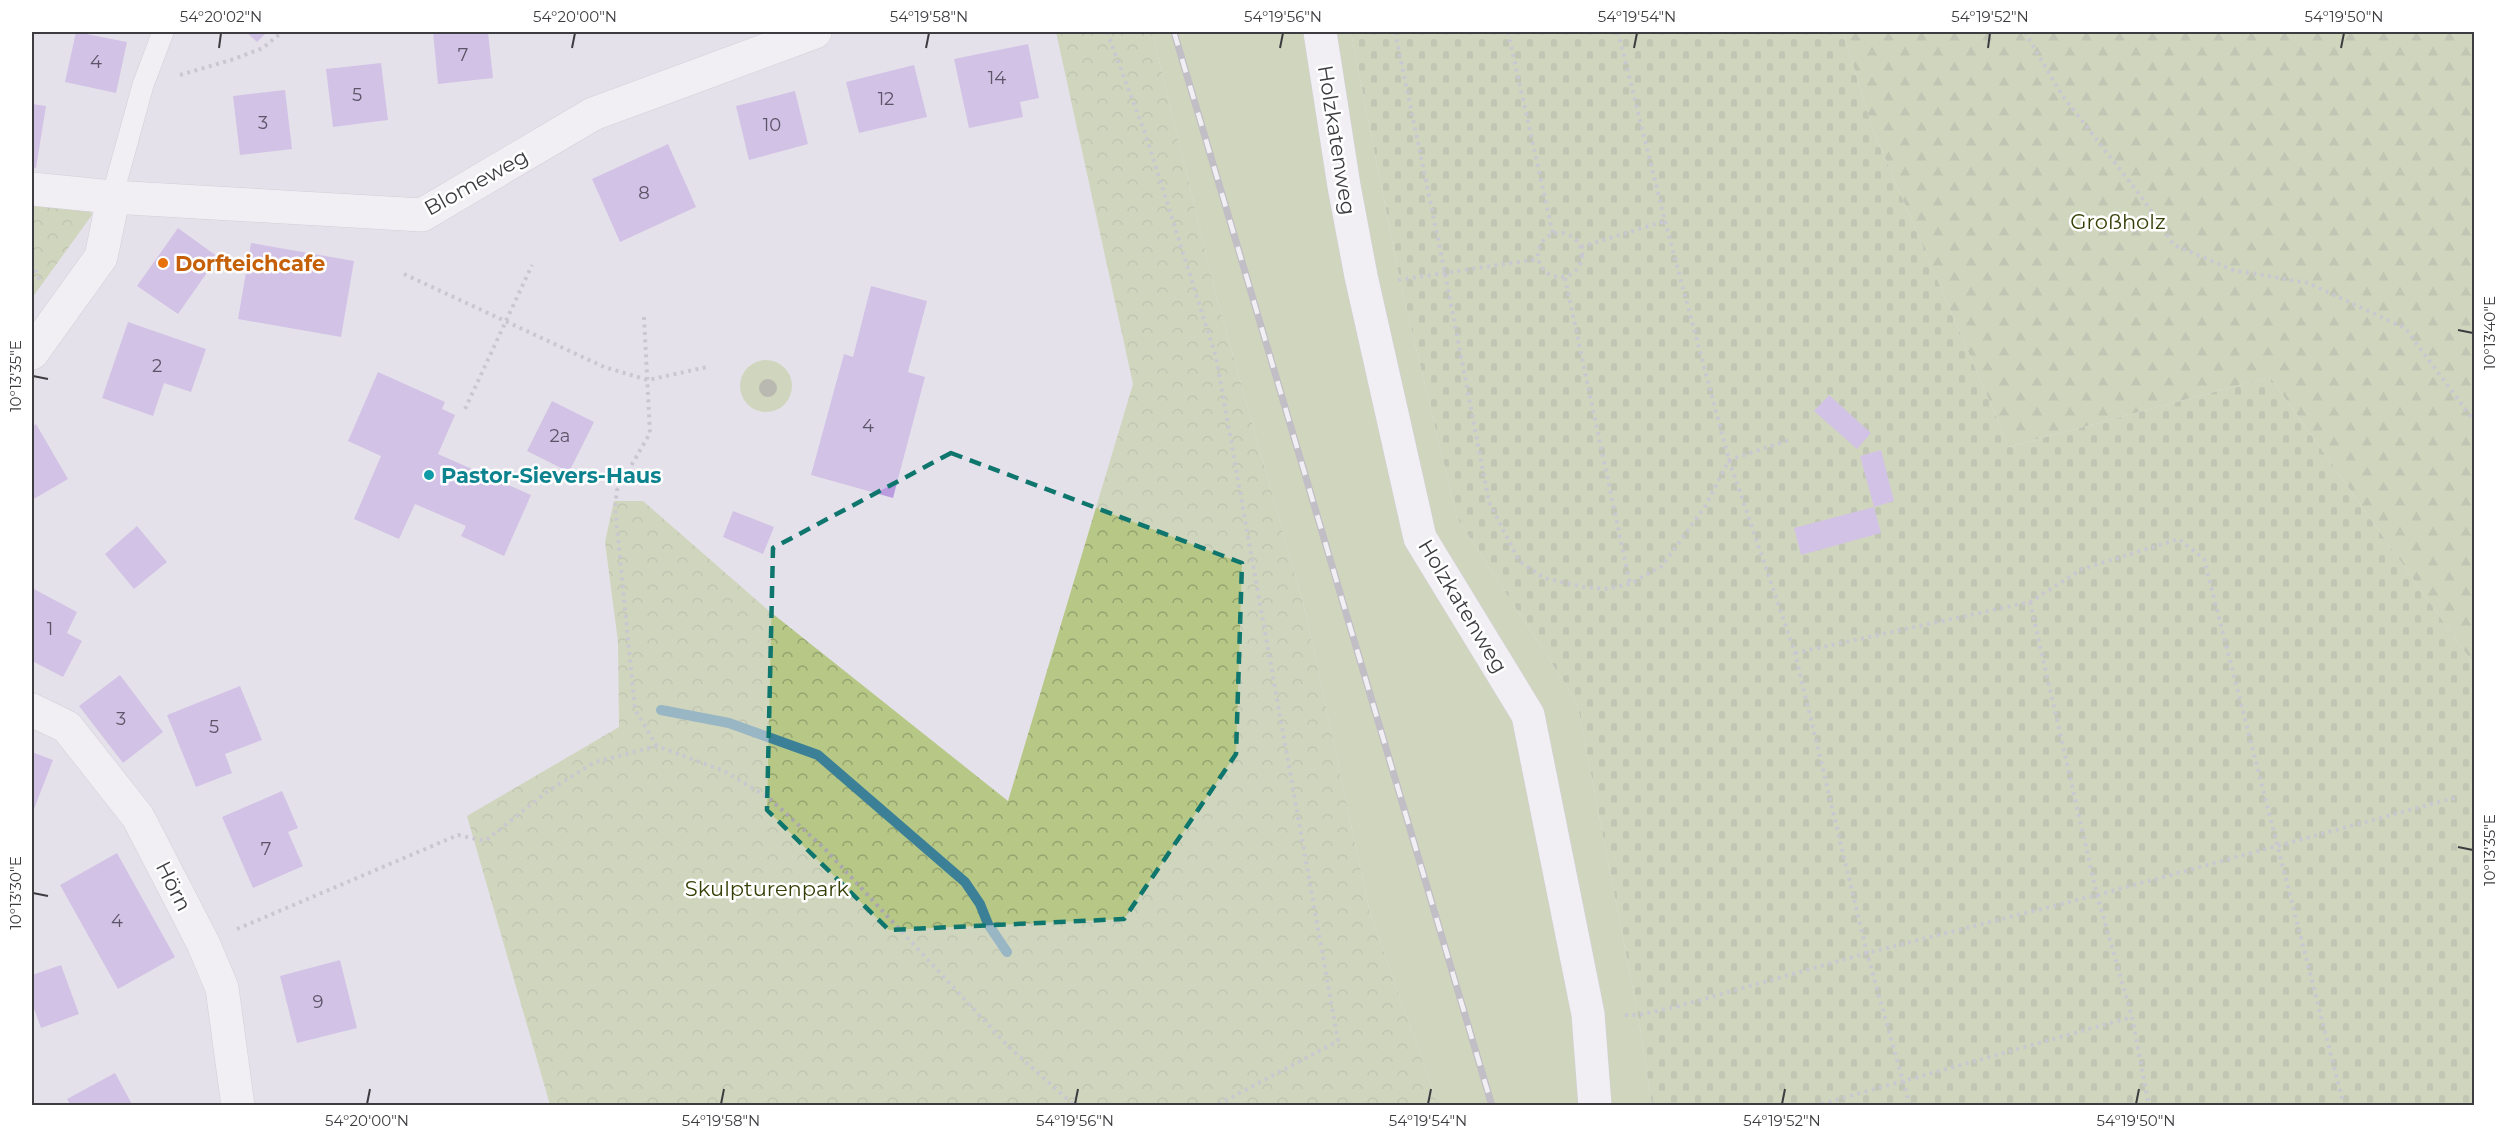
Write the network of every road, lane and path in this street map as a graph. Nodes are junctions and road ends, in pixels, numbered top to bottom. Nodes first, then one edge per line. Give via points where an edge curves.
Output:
1 (163, 32) edge
2 (282, 32) edge
3 (815, 32) edge
4 (1107, 32) edge
5 (1320, 32) edge
6 (1395, 32) edge
7 (1508, 32) edge
8 (1618, 32) edge
9 (2025, 32) edge
10 (143, 85) junction
11 (32, 189) edge
12 (111, 203) junction
13 (1665, 221) junction
14 (1553, 234) junction
15 (1581, 247) junction
16 (1538, 259) junction
17 (532, 265) dead end
18 (1445, 273) junction
19 (404, 274) dead end
20 (1361, 276) junction
21 (1565, 278) junction
22 (644, 317) dead end
23 (505, 322) junction
24 (32, 353) edge
25 (707, 367) dead end
26 (648, 380) junction
27 (465, 410) dead end
28 (2475, 422) edge
29 (1789, 440) dead end
30 (1729, 460) junction
31 (1630, 584) junction
32 (2030, 602) junction
33 (1796, 653) junction
34 (32, 710) edge
35 (657, 746) junction
36 (2457, 798) dead end
37 (2277, 846) junction
38 (2097, 895) junction
39 (203, 943) junction
40 (1867, 953) junction
41 (1588, 1014) junction
42 (2132, 1017) junction
43 (1903, 1081) junction
44 (238, 1106) edge
45 (1075, 1106) edge
46 (1215, 1106) edge
47 (1595, 1106) edge
48 (1814, 1106) edge
49 (1910, 1106) edge
50 (2149, 1106) edge
51 (2344, 1106) edge

1 - 10 lane
2 - 10 path via 263,48 244,56
3 - 12 street, Blomeweg via 593,114 422,216
4 - 46 path via 1146,136 1216,357 1338,1041
5 - 20 street, Holzkatenweg
6 - 18 path
7 - 14 path
8 - 13 path
9 - 28 path via 2062,95 2174,245 2233,270 2308,283 2405,328
10 - 12 lane
11 - 12 street, Blomeweg
12 - 24 street via 101,257
13 - 15 path
13 - 30 path
14 - 15 path via 1570,235
14 - 16 path via 1541,244
15 - 21 path via 1580,266
16 - 18 path
16 - 21 path via 1547,274
17 - 23 path
18 - 20 path via 1400,281
18 - 31 path via 1489,502 1519,561 1544,578 1584,587 1605,589
19 - 23 path
20 - 41 street, Holzkatenweg via 1420,538 1528,715
21 - 31 path
22 - 26 path
23 - 26 path via 604,367
23 - 27 path
25 - 26 path
26 - 35 path via 650,433 617,490 615,507 635,710
29 - 30 path
30 - 31 path via 1706,505 1662,566
30 - 33 path
32 - 33 path
32 - 37 path via 2082,569 2179,539 2204,559
32 - 38 path
33 - 40 path
34 - 39 street, Hörn via 68,727 138,817
35 - 39 path via 595,762 548,791 485,841 458,835
35 - 45 path via 724,771 769,798 825,849 1008,1046
36 - 37 path
37 - 38 path
37 - 51 path
38 - 40 path
38 - 42 path
39 - 44 street, Hörn via 222,988
40 - 41 path via 1638,1015
40 - 43 path
41 - 47 street, Holzkatenweg
42 - 43 path
42 - 50 path
43 - 48 path
43 - 49 path

